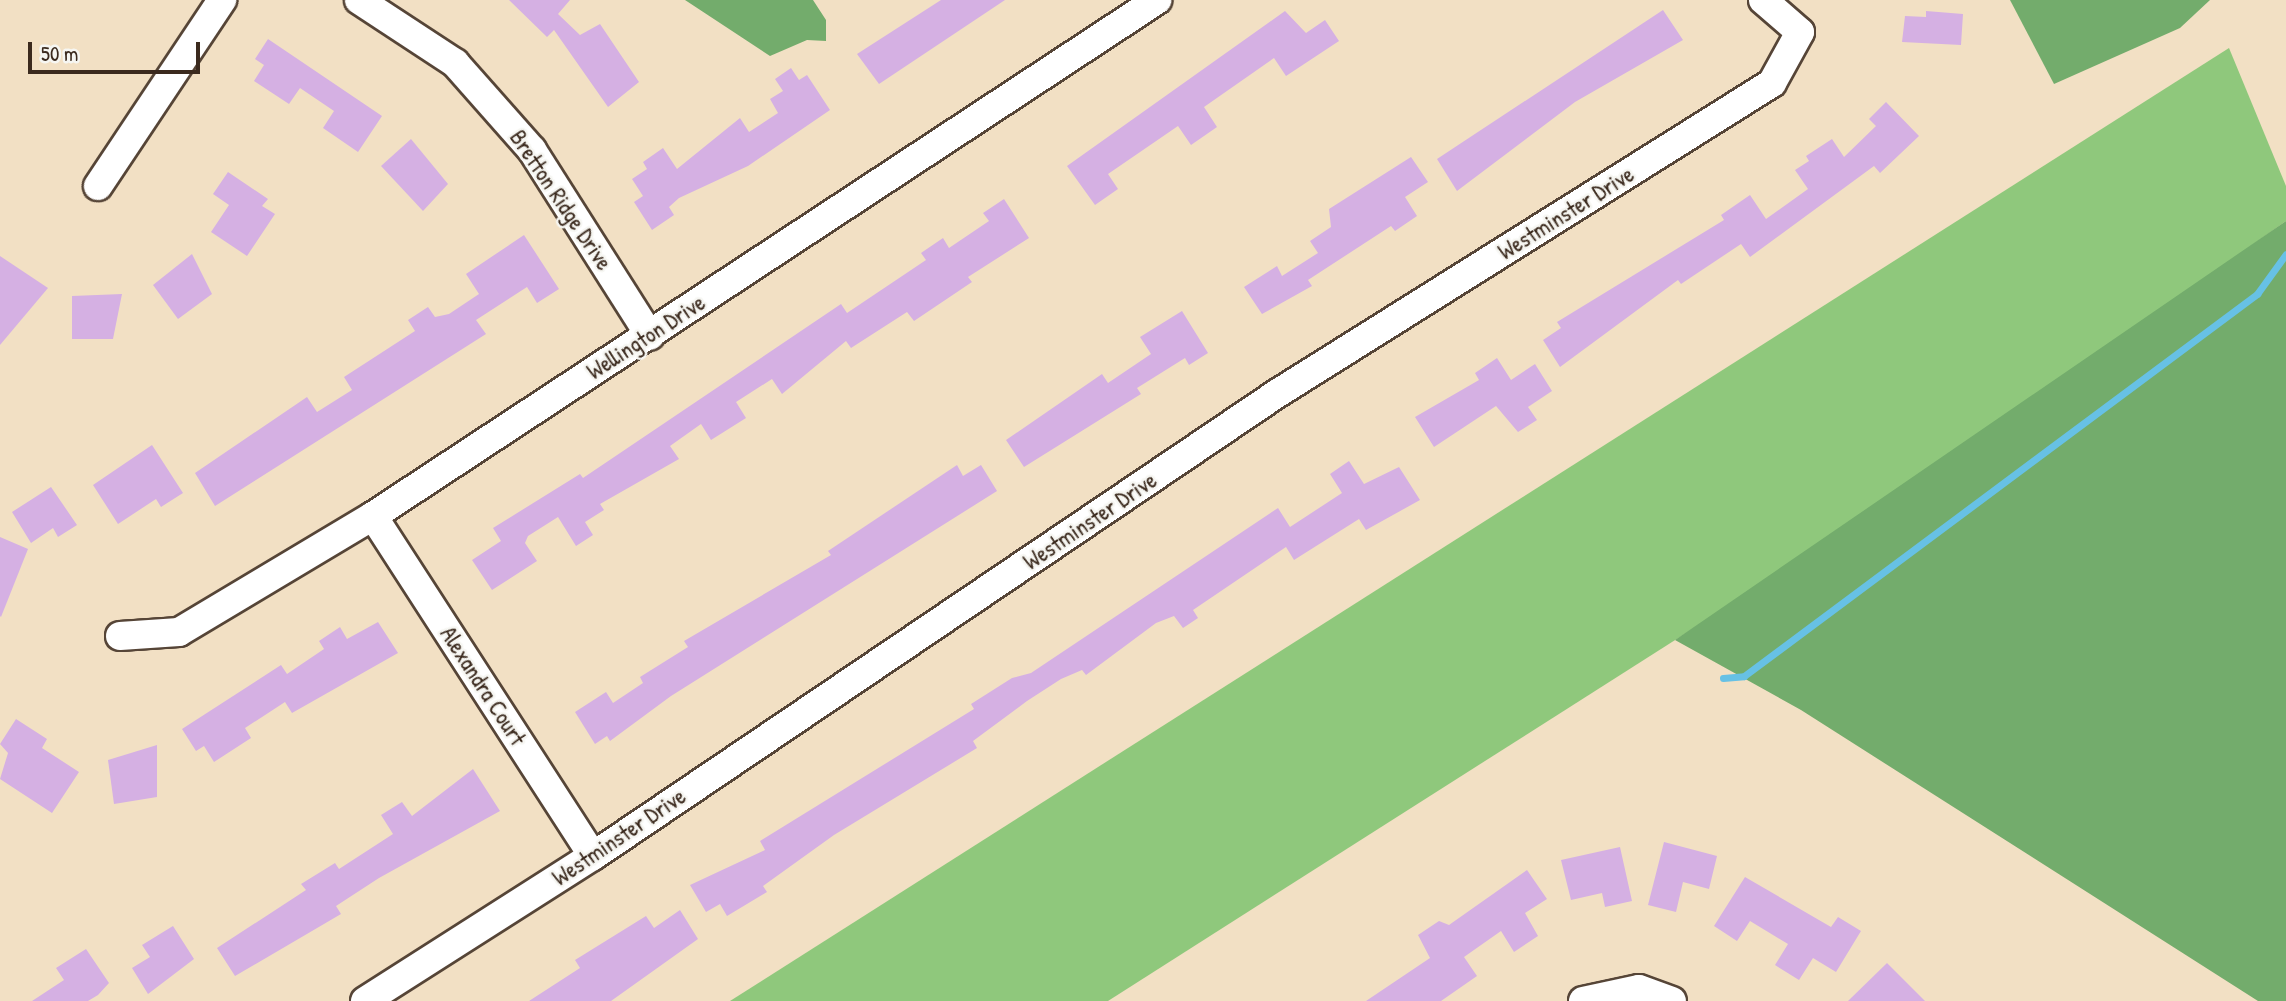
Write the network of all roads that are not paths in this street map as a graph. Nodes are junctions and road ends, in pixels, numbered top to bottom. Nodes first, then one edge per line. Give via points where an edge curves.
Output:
1 (222, 0) edge
2 (359, 0) edge
3 (1157, 0) edge
4 (1763, 0) edge
5 (98, 186) dead end
6 (650, 336) junction
7 (373, 516) junction
8 (120, 636) dead end
9 (593, 856) junction
10 (365, 1001) edge
11 (1583, 1001) edge
12 (1672, 1001) edge

1 - 5 street
2 - 6 street, Bretton Ridge Drive via 455,63 532,150
3 - 6 street, Wellington Drive
4 - 9 street, Westminster Drive via 1800,32 1772,83 1278,393
6 - 7 street, Wellington Drive
7 - 8 street, Wellington Drive via 179,632
7 - 9 street, Alexandra Court
9 - 10 street, Westminster Drive
11 - 12 street via 1639,989

